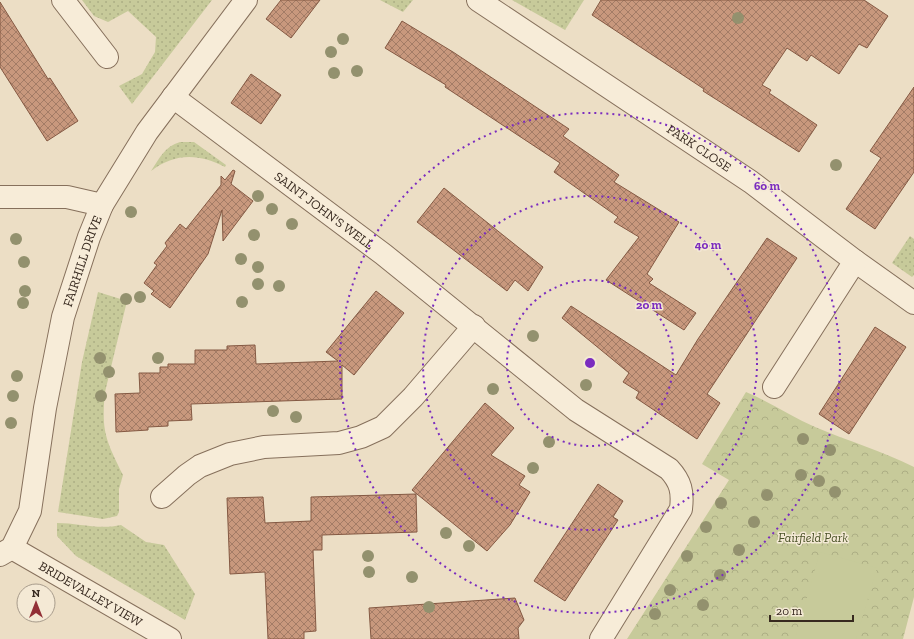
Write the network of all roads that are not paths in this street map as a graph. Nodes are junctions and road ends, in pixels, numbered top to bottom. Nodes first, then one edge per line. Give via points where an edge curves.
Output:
1 (63, 0) edge
2 (246, 0) edge
3 (478, 0) edge
4 (106, 57) dead end
5 (173, 97) junction
6 (0, 197) edge
7 (102, 205) junction
8 (855, 261) junction
9 (914, 303) edge
10 (474, 326) junction
11 (774, 387) dead end
12 (162, 497) dead end
13 (6, 551) edge
14 (170, 639) edge
15 (601, 639) edge

1 - 4 street
2 - 5 street, FAIRHILL DRIVE
3 - 8 street, PARK CLOSE via 751,182
5 - 7 street, FAIRHILL DRIVE via 134,152
5 - 10 street, SAINT JOHN'S WELL via 383,254
6 - 7 street via 67,196
7 - 13 street, FAIRHILL DRIVE via 63,317 45,408 30,511
8 - 9 street, PARK CLOSE
8 - 11 street
10 - 12 street via 413,397 383,427 339,443 264,446 230,454 200,466
10 - 15 street, SAINT JOHN'S WELL via 576,410 669,469 678,478 682,487 681,509
13 - 14 street, BRIDEVALLEY VIEW

